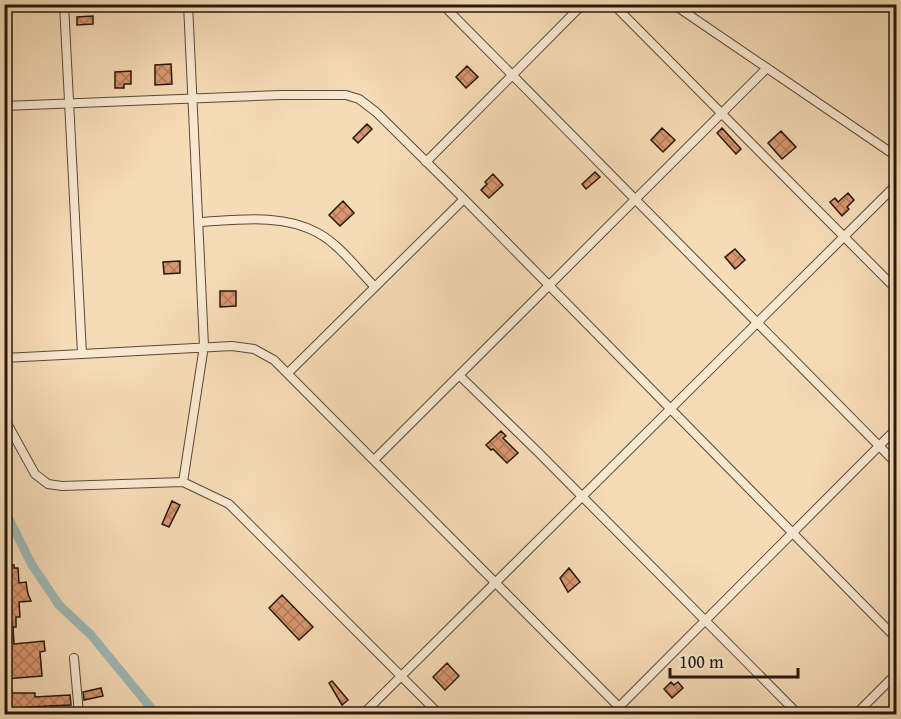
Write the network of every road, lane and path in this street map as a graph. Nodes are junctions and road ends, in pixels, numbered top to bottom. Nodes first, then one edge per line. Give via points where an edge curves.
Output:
1 (64, 4) edge
2 (188, 4) edge
3 (442, 4) edge
4 (583, 4) edge
5 (612, 4) edge
6 (673, 4) edge
7 (767, 68) junction
8 (513, 75) junction
9 (193, 98) junction
10 (68, 102) junction
11 (4, 106) edge
12 (721, 115) junction
13 (897, 156) edge
14 (426, 162) junction
15 (897, 185) edge
16 (464, 199) junction
17 (635, 201) junction
18 (198, 222) junction
19 (845, 236) junction
20 (549, 286) junction
21 (375, 287) junction
22 (897, 289) edge
23 (758, 322) junction
24 (204, 346) junction
25 (82, 354) junction
26 (4, 358) edge
27 (289, 372) junction
28 (459, 375) junction
29 (670, 409) junction
30 (4, 418) edge
31 (897, 429) edge
32 (880, 446) junction
33 (374, 460) junction
34 (897, 463) edge
35 (183, 482) junction
36 (582, 497) junction
37 (793, 534) junction
38 (496, 583) junction
39 (705, 620) junction
40 (897, 638) edge
41 (74, 658) dead end
42 (897, 674) edge
43 (402, 677) junction
44 (619, 707) junction
45 (79, 714) edge
46 (363, 714) edge
47 (439, 714) edge
48 (627, 714) edge
49 (798, 714) edge
50 (856, 714) edge

1 - 10 street
2 - 9 street
3 - 8 street
4 - 8 street
5 - 12 street
6 - 7 street
7 - 12 street
7 - 13 street
8 - 14 street
8 - 17 street
9 - 10 street
9 - 14 street via 346,95 376,112
9 - 18 street
10 - 11 street
10 - 25 street
12 - 17 street
12 - 19 street
14 - 16 street
15 - 19 street
16 - 20 street
16 - 21 street
17 - 20 street
17 - 23 street
18 - 21 street via 270,220 302,226 319,233
18 - 24 street
19 - 22 street
19 - 23 street
20 - 28 street
20 - 29 street
21 - 27 street
23 - 29 street
23 - 32 street
24 - 25 street
24 - 27 street via 254,349
24 - 35 street
25 - 26 street
27 - 33 street
28 - 33 street
28 - 36 street
29 - 36 street
29 - 37 street
30 - 35 street via 35,474 48,484
31 - 32 street
32 - 34 street
32 - 37 street
33 - 38 street
35 - 43 street via 229,504
36 - 38 street
36 - 39 street
37 - 39 street
37 - 40 street
38 - 43 street
38 - 44 street
39 - 44 street
39 - 49 street
41 - 45 street
42 - 50 street
43 - 46 street
43 - 47 street
44 - 48 street

